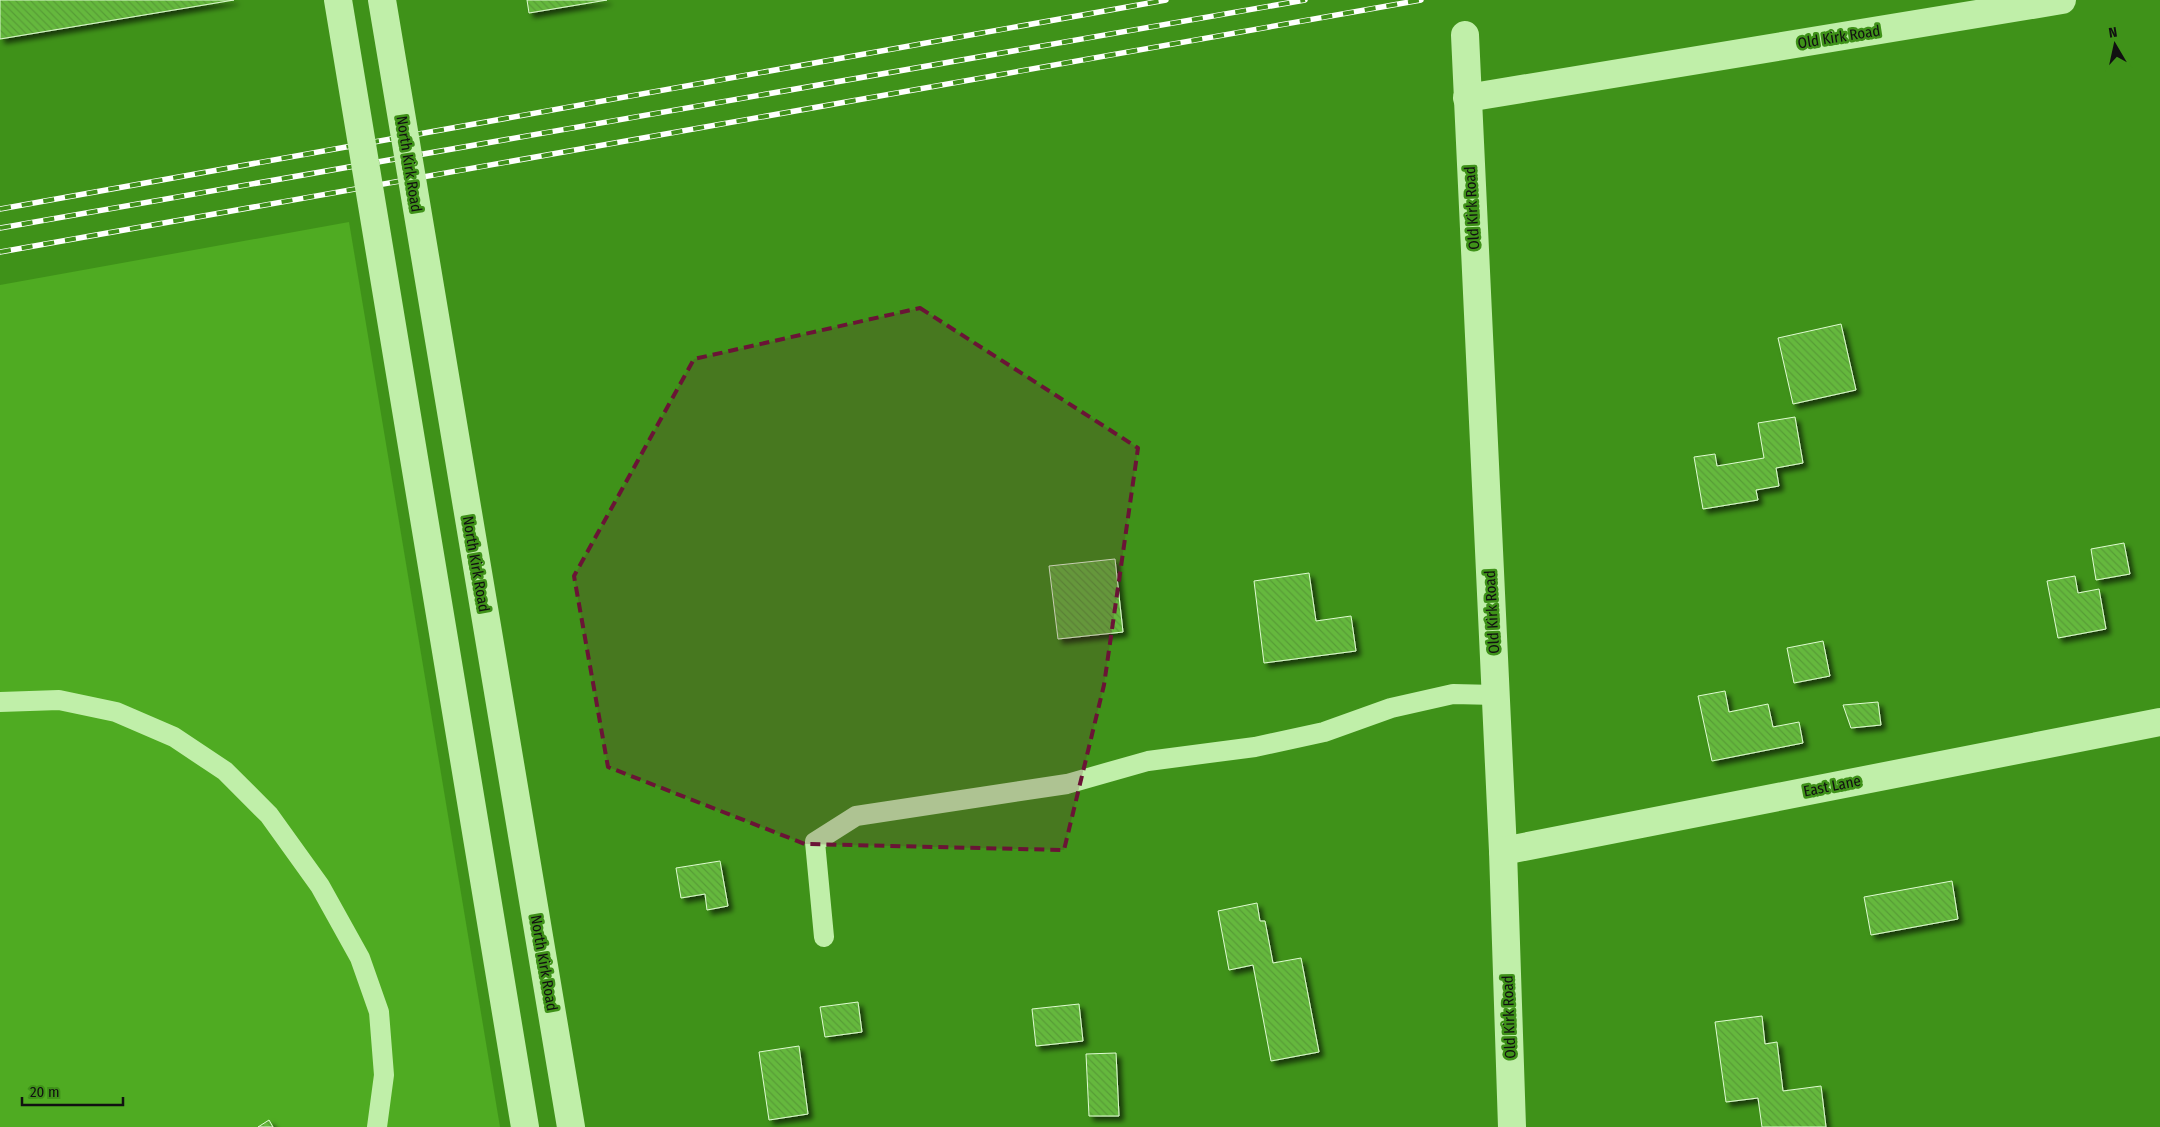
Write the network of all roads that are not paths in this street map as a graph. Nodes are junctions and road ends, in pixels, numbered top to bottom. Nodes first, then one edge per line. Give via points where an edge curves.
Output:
1 (338, 0) edge
2 (382, 0) edge
3 (2062, 0) edge
4 (1465, 35) dead end
5 (1467, 98) junction
6 (1496, 695) junction
7 (0, 702) edge
8 (2160, 722) edge
9 (1503, 851) junction
10 (824, 937) dead end
11 (377, 1127) edge
12 (525, 1127) edge
13 (571, 1127) edge
14 (1512, 1127) edge

1 - 12 street, bridge
2 - 13 street, North Kirk Road, bridge
3 - 5 street, Old Kirk Road
4 - 5 street, Old Kirk Road
5 - 6 street, Old Kirk Road
6 - 9 street, Old Kirk Road
6 - 10 lane via 1453,694 1391,708 1324,732 1255,746 1148,761 1066,784 856,816 815,842
7 - 11 lane via 59,700 116,712 174,737 218,766 269,815 324,894 360,958 379,1012 384,1074
8 - 9 street, East Lane
9 - 14 street, Old Kirk Road

